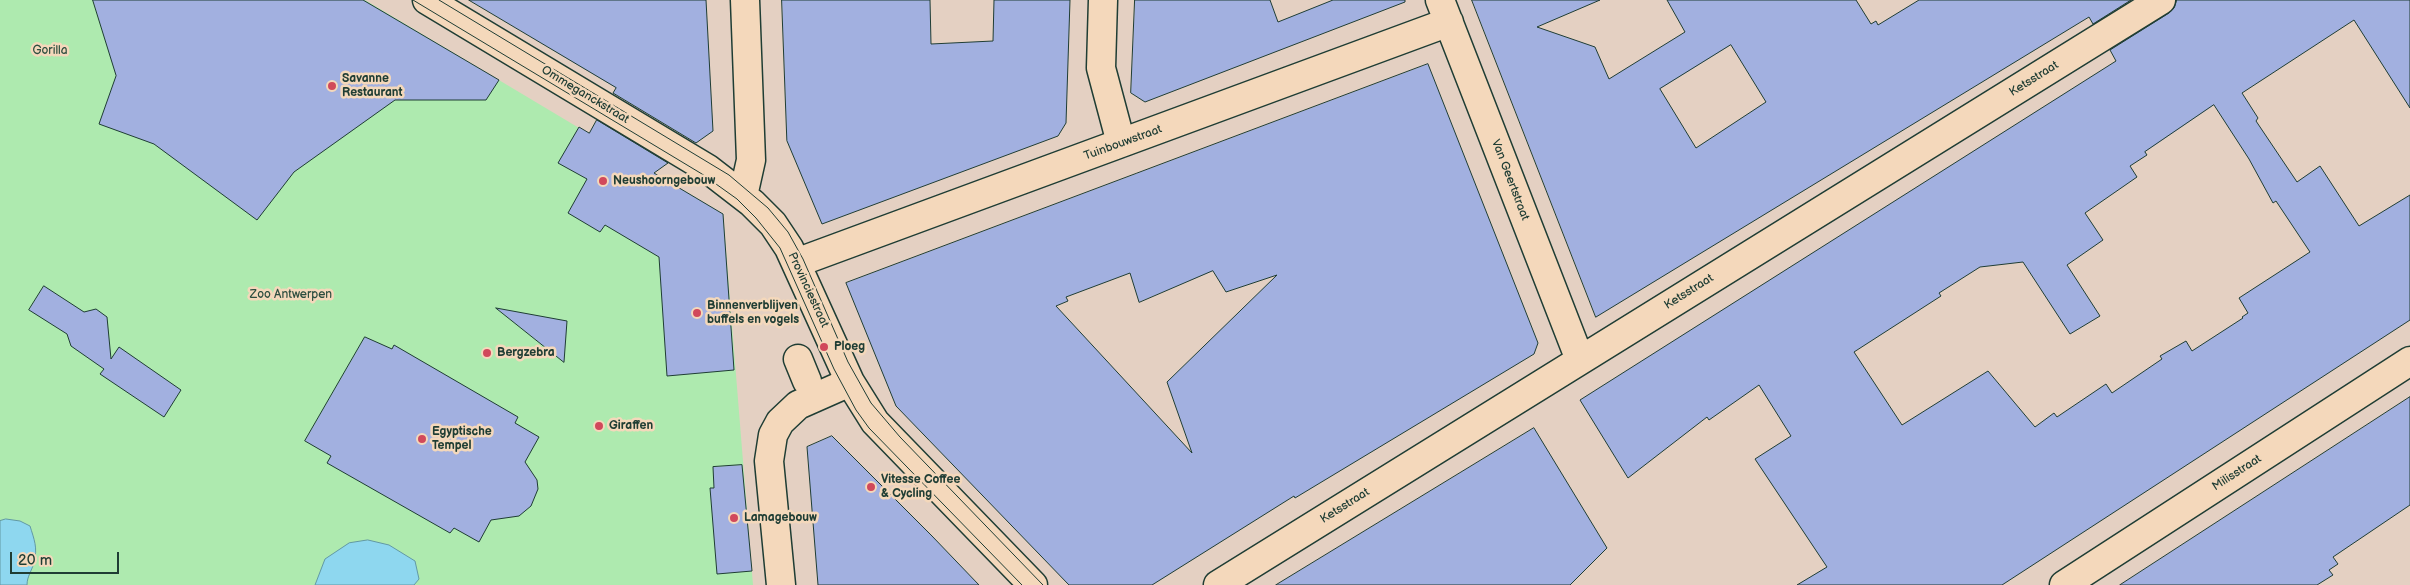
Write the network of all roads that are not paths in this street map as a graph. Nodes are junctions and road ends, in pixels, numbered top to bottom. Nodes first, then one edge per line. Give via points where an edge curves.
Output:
1 (427, 0) edge
2 (745, 0) edge
3 (1103, 0) edge
4 (2161, 0) edge
5 (1444, 11) edge
6 (1122, 143) junction
7 (740, 193) junction
8 (796, 262) junction
9 (1580, 360) junction
10 (2410, 361) edge
11 (850, 382) junction
12 (781, 585) edge
13 (1033, 585) edge
14 (1218, 585) edge
15 (2064, 585) edge

1 - 7 street, Ommeganckstraat via 708,169
2 - 7 street via 751,160
3 - 6 street via 1101,68
4 - 9 street, Ketsstraat
5 - 6 street, Tuinbouwstraat
5 - 9 street, Van Geertstraat
6 - 8 street, Tuinbouwstraat
7 - 8 street, Provinciestraat via 773,224
8 - 11 street, Provinciestraat
9 - 14 street, Ketsstraat
10 - 15 street, Milisstraat
11 - 12 street via 798,405 780,422 773,435 769,461
11 - 13 street, Provinciestraat via 874,422

